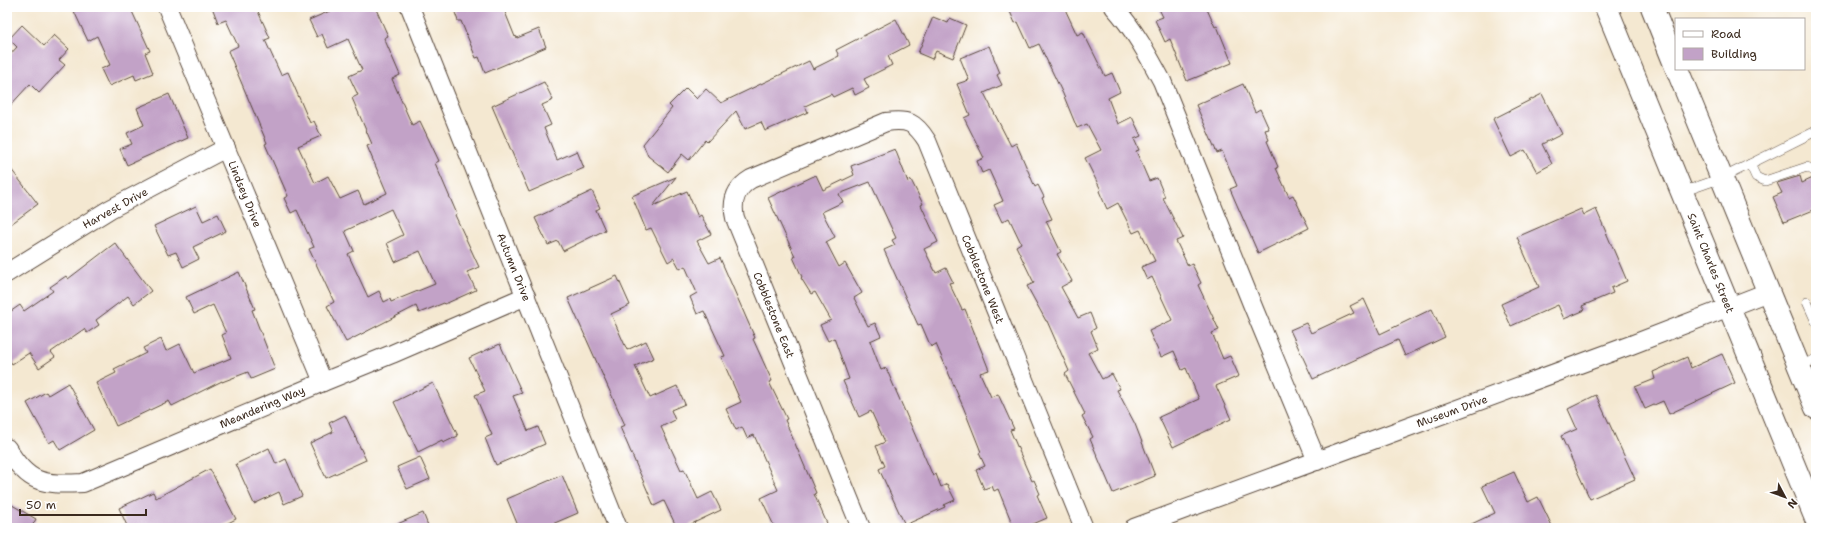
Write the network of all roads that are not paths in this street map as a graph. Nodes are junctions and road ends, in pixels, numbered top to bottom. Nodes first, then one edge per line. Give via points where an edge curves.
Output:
1 (167, 7) edge
2 (410, 7) edge
3 (1114, 7) edge
4 (1606, 7) edge
5 (1652, 7) edge
6 (1675, 65) edge
7 (1677, 70) edge
8 (1816, 131) edge
9 (226, 148) junction
10 (823, 149) joint
11 (1750, 164) junction
12 (1816, 172) edge
13 (1722, 178) junction
14 (1682, 192) junction
15 (7, 274) edge
16 (1768, 292) junction
17 (526, 296) junction
18 (1807, 302) dead end
19 (1729, 307) junction
20 (1816, 322) edge
21 (1807, 362) edge
22 (322, 382) junction
23 (1816, 408) edge
24 (7, 448) edge
25 (1317, 461) junction
26 (1816, 518) edge
27 (1145, 526) edge
28 (618, 528) edge
29 (860, 528) edge
30 (1084, 528) edge

1 - 9 street, Lindsey Drive
2 - 17 street, Autumn Drive
3 - 25 street via 1146,50 1162,81
4 - 14 street, Saint Charles Street
5 - 6 street
7 - 13 street
8 - 11 lane
9 - 15 street, Harvest Drive via 110,209
9 - 22 street, Lindsey Drive
10 - 29 street, Cobblestone East via 744,183 734,199 732,209
10 - 30 street, Cobblestone West via 886,122 901,120 912,123 919,129 927,141
11 - 12 lane via 1756,177 1765,181 1807,167
11 - 13 lane
13 - 14 lane
13 - 16 street
14 - 19 street, Saint Charles Street
16 - 19 street, Museum Drive
16 - 21 street
17 - 22 street, Meandering Way
17 - 28 street, Autumn Drive
18 - 20 lane
19 - 25 street, Museum Drive
19 - 26 street, Saint Charles Street
21 - 23 street
22 - 24 street, Meandering Way via 83,483 55,484 32,478 15,461
25 - 27 street, Museum Drive

